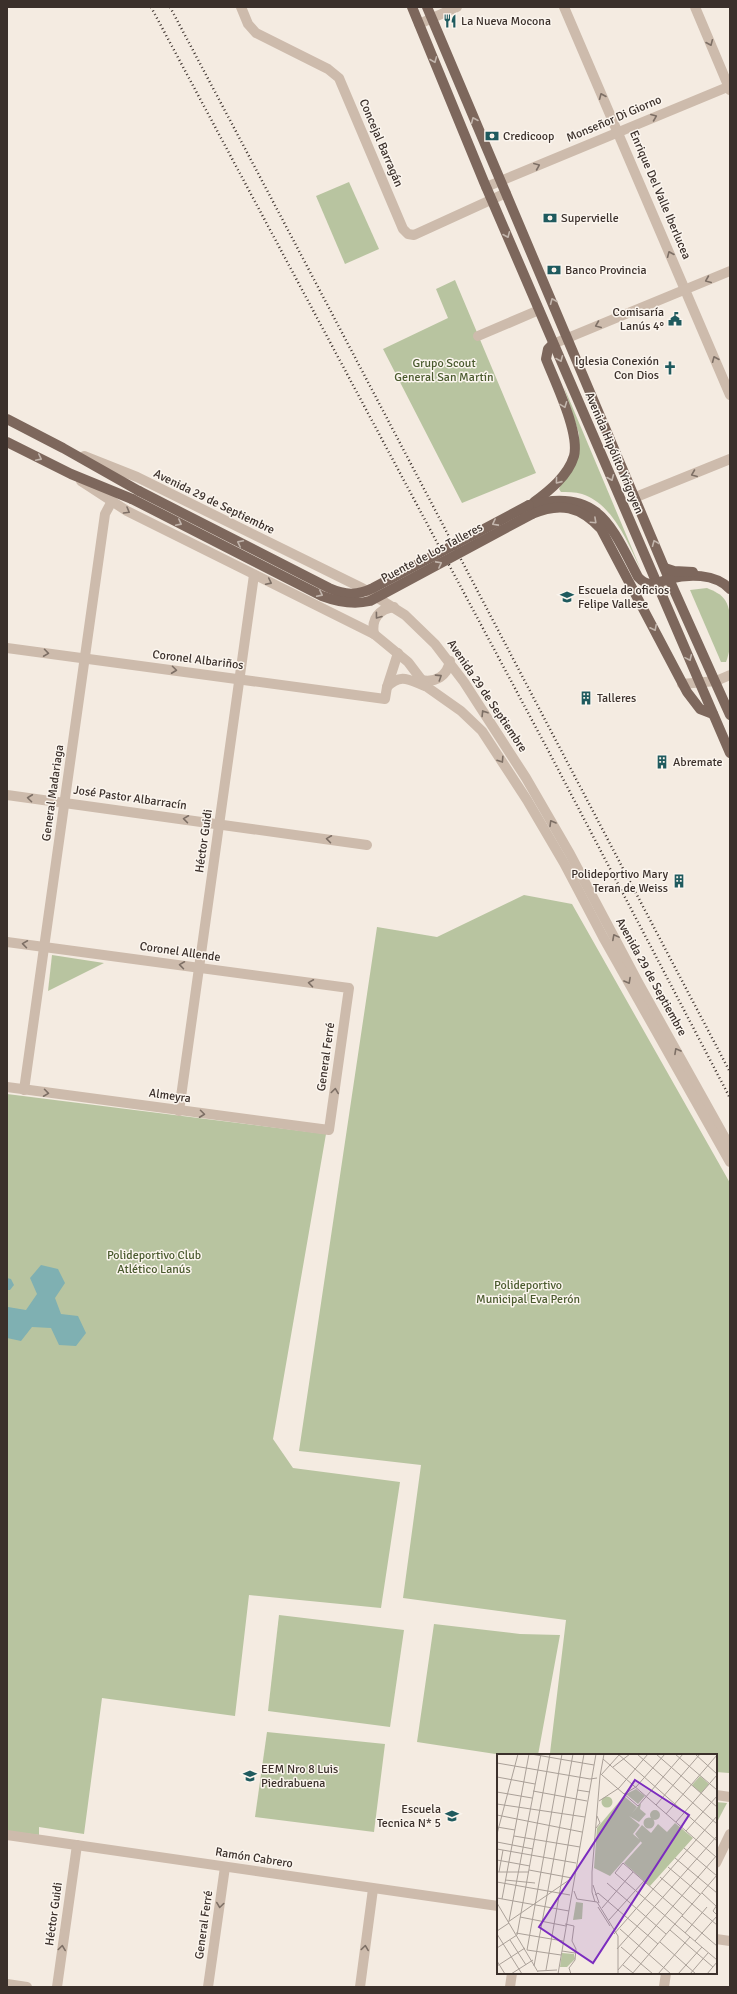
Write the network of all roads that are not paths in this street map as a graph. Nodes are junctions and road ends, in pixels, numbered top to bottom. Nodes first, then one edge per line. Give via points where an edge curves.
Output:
1 (241, 7) edge
2 (412, 7) edge
3 (427, 7) edge
4 (457, 7) edge
5 (564, 7) edge
6 (695, 7) edge
7 (432, 18) junction
8 (419, 24) junction
9 (729, 87) edge
10 (618, 132) junction
11 (501, 181) junction
12 (486, 187) junction
13 (506, 193) junction
14 (492, 199) junction
15 (730, 271) edge
16 (686, 289) junction
17 (539, 310) junction
18 (478, 336) dead end
19 (568, 337) junction
20 (553, 344) junction
21 (730, 395) edge
22 (7, 419) edge
23 (7, 442) edge
24 (63, 448) junction
25 (730, 459) edge
26 (72, 474) junction
27 (636, 497) junction
28 (112, 501) junction
29 (529, 505) junction
30 (665, 568) junction
31 (254, 575) junction
32 (705, 576) junction
33 (634, 579) junction
34 (670, 579) junction
35 (656, 584) junction
36 (730, 589) edge
37 (394, 607) junction
38 (374, 634) junction
39 (7, 648) edge
40 (398, 653) junction
41 (85, 659) junction
42 (450, 661) junction
43 (730, 666) edge
44 (239, 678) junction
45 (724, 678) edge
46 (424, 683) junction
47 (700, 683) junction
48 (682, 684) junction
49 (387, 687) junction
50 (713, 714) junction
51 (730, 716) edge
52 (730, 753) edge
53 (7, 795) edge
54 (65, 802) junction
55 (219, 824) junction
56 (367, 845) dead end
57 (7, 942) edge
58 (44, 947) junction
59 (199, 968) junction
60 (350, 988) joint
61 (7, 1087) edge
62 (24, 1090) junction
63 (179, 1111) junction
64 (329, 1130) joint
65 (730, 1147) edge
66 (730, 1162) edge
67 (717, 1795) edge
68 (730, 1797) edge
69 (730, 1834) edge
70 (7, 1835) edge
71 (77, 1845) junction
72 (717, 1861) edge
73 (226, 1867) junction
74 (373, 1889) junction
75 (497, 1906) edge
76 (717, 1939) edge
77 (730, 1941) edge
78 (512, 1974) edge
79 (666, 1974) edge
80 (7, 1984) edge
81 (27, 1987) edge
82 (57, 1987) edge
83 (208, 1987) edge
84 (360, 1987) edge
85 (510, 1987) edge
86 (664, 1987) edge

1 - 14 street, Concejal Barragán via 248,24 256,33 328,69 339,78 403,229 408,234 414,235
2 - 8 main road, Avenida Hipólito Yrigoyen
3 - 7 main road, Avenida Hipólito Yrigoyen
4 - 7 street
10 -> 5 street, Enrique Del Valle Iberlucea
6 -> 9 street
7 - 8 street
11 -> 7 main road, Avenida Hipólito Yrigoyen
8 -> 12 main road, Avenida Hipólito Yrigoyen
10 -> 9 street, Monseñor Di Giorno
11 -> 10 street, Monseñor Di Giorno
16 -> 10 street, Enrique Del Valle Iberlucea
11 - 12 street, Monseñor Di Giorno
11 - 13 main road, Avenida Hipólito Yrigoyen
12 - 14 main road, Avenida Hipólito Yrigoyen
13 - 14 street, Concejal Barragán
19 -> 13 main road, Avenida Hipólito Yrigoyen
14 -> 17 main road, Avenida Hipólito Yrigoyen
15 -> 16 street
16 -> 19 street
21 -> 16 street, Enrique Del Valle Iberlucea
17 - 18 street
17 - 20 main road, Avenida Hipólito Yrigoyen
19 - 20 street
19 - 27 main road, Avenida Hipólito Yrigoyen
20 -> 29 main road, Puente de Los Talleres via 548,349 546,359 572,427 575,447 570,465 560,479
20 -> 35 main road, Avenida Hipólito Yrigoyen
22 - 24 main road, Avenida 29 de Septiembre
23 -> 26 main road, Avenida 29 de Septiembre
29 -> 24 main road, Puente de Los Talleres, bridge via 361,594 340,593 139,491
24 - 37 street, Avenida 29 de Septiembre via 136,477 362,588
25 -> 27 street
26 - 28 street, Avenida 29 de Septiembre
26 -> 33 main road, Puente de Los Talleres, bridge via 132,499 322,596 340,602 370,602 532,514 553,507 581,511 592,519
30 -> 27 main road, Avenida Hipólito Yrigoyen
28 -> 31 street, Avenida 29 de Septiembre
28 - 41 street, General Madariaga via 105,514
29 - 33 main road, Puente de Los Talleres via 557,499 593,509 617,536
30 - 32 main road
30 - 34 main road, Avenida Hipólito Yrigoyen
31 -> 38 street, Avenida 29 de Septiembre
31 - 44 street, Héctor Guidi
32 - 34 main road
32 - 36 main road via 720,581
33 - 35 main road
33 -> 48 main road, Puente de Los Talleres
34 - 35 main road
34 - 45 main road, Avenida Hipólito Yrigoyen
35 -> 47 main road, Avenida Hipólito Yrigoyen
37 -> 38 street via 383,609 379,613 373,623
37 - 42 street, Avenida 29 de Septiembre via 414,622
38 - 40 street, Avenida 29 de Septiembre
39 -> 41 street, Coronel Albariños
40 - 46 street, Avenida 29 de Septiembre
40 - 49 street
41 -> 44 street, Coronel Albariños
41 - 54 street, General Madariaga
46 -> 42 street via 438,679 446,672
65 -> 42 street, Avenida 29 de Septiembre via 550,820 518,765
43 - 45 street
44 - 49 street, Coronel Albariños via 386,699
44 - 55 street, Héctor Guidi
45 - 47 street
45 - 51 main road, Avenida Hipólito Yrigoyen
46 - 49 street via 401,678 394,680
46 -> 66 street, Avenida 29 de Septiembre via 473,721 520,789 564,863
47 - 48 street
47 - 50 main road, Avenida Hipólito Yrigoyen
48 - 50 main road, Puente de Los Talleres via 700,709
50 - 52 main road, Avenida Hipólito Yrigoyen
54 -> 53 street, José Pastor Albarracín
55 -> 54 street, José Pastor Albarracín
54 - 58 street, General Madariaga
56 -> 55 street, José Pastor Albarracín
55 - 59 street, Héctor Guidi
58 -> 57 street, Coronel Allende
59 -> 58 street, Coronel Allende
58 - 62 street, General Madariaga
60 -> 59 street, Coronel Allende
59 - 63 street, Héctor Guidi
64 -> 60 street, General Ferré
61 - 62 street, Almeyra
62 -> 63 street, Almeyra
63 -> 64 street, Almeyra
67 - 68 street
69 - 72 street
70 - 71 street, Ramón Cabrero
71 - 73 street, Ramón Cabrero
82 -> 71 street, Héctor Guidi
73 - 74 street, Ramón Cabrero
73 -> 83 street, General Ferré
74 - 75 street, Ramón Cabrero
84 -> 74 street
76 - 77 street
78 - 85 street
79 - 86 street
80 - 81 street

